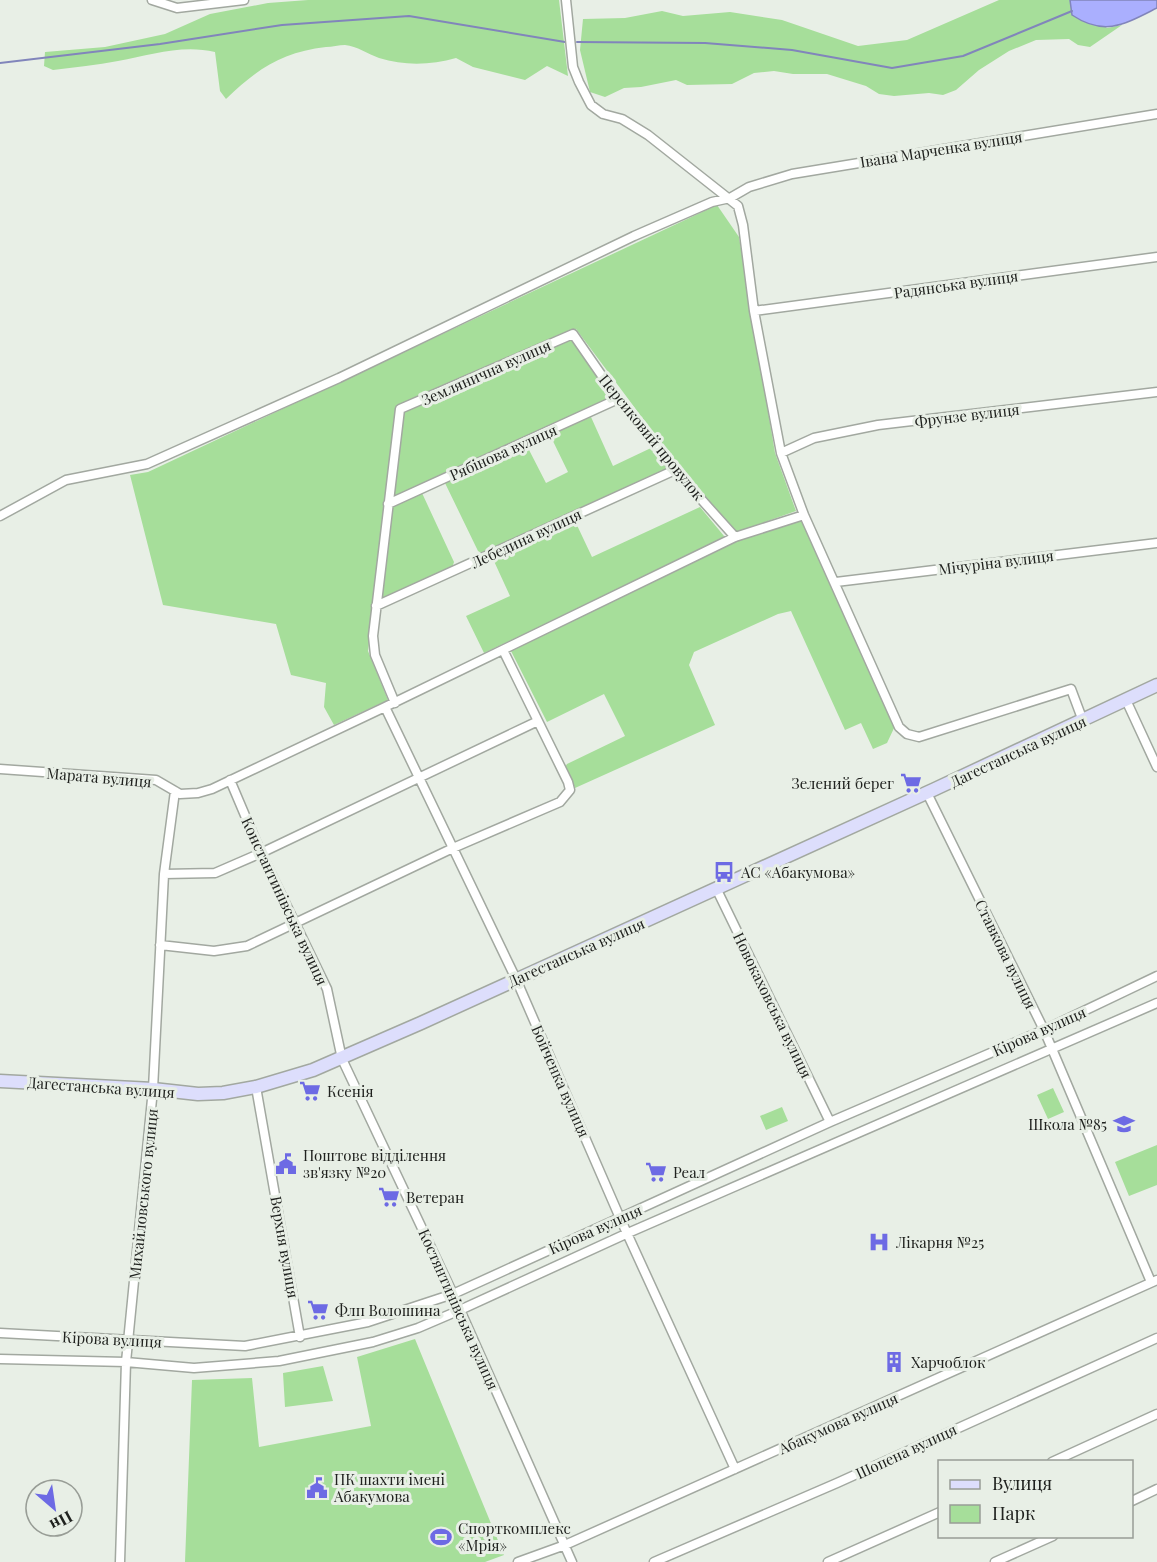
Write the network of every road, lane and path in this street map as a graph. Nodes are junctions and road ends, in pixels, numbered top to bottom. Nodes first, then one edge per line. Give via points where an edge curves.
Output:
1 (152, 0) edge
2 (244, 0) edge
3 (566, 0) edge
4 (1157, 114) edge
5 (730, 198) junction
6 (1157, 257) edge
7 (754, 311) junction
8 (573, 334) joint
9 (1157, 392) edge
10 (618, 399) junction
11 (781, 453) junction
12 (675, 470) junction
13 (388, 504) junction
14 (804, 515) junction
15 (0, 516) edge
16 (735, 537) junction
17 (1157, 543) edge
18 (836, 582) junction
19 (376, 606) junction
20 (503, 650) junction
21 (1157, 685) edge
22 (1126, 700) junction
23 (395, 703) junction
24 (385, 707) junction
25 (538, 721) junction
26 (1083, 721) junction
27 (1157, 767) edge
28 (0, 769) edge
29 (418, 777) junction
30 (230, 780) junction
31 (175, 791) junction
32 (927, 793) junction
33 (453, 849) junction
34 (261, 853) junction
35 (164, 874) junction
36 (716, 888) junction
37 (296, 923) junction
38 (160, 945) junction
39 (1157, 976) edge
40 (516, 979) junction
41 (1157, 1003) edge
42 (1044, 1030) junction
43 (1052, 1050) junction
44 (342, 1059) junction
45 (0, 1081) edge
46 (256, 1087) junction
47 (153, 1089) junction
48 (830, 1122) junction
49 (620, 1218) junction
50 (628, 1233) junction
51 (1154, 1281) edge
52 (453, 1294) junction
53 (460, 1310) junction
54 (0, 1333) edge
55 (300, 1337) junction
56 (1157, 1338) edge
57 (129, 1339) junction
58 (0, 1359) edge
59 (126, 1362) junction
60 (1157, 1414) edge
61 (1054, 1460) edge
62 (735, 1469) junction
63 (1157, 1490) edge
64 (1133, 1500) edge
65 (938, 1512) edge
66 (1049, 1538) edge
67 (565, 1545) junction
68 (120, 1562) edge
69 (518, 1562) edge
70 (572, 1562) edge
71 (654, 1562) edge
72 (828, 1562) edge
73 (995, 1562) edge

1 - 2 street via 177,8
3 - 5 street via 573,67 591,105 648,135
4 - 5 street, Івана Марченка вулиця via 792,174 749,187
5 - 7 street via 738,206 743,225
5 - 15 street, Івана Марченка вулиця via 634,236 339,378 147,464 66,480
6 - 7 street, Радянська вулиця
7 - 11 street
8 - 10 street, Персиковий провулок
8 - 13 street, Землянична вулиця via 400,410
9 - 11 street, Фрунзе вулиця via 878,425 814,438
10 - 12 street, Персиковий провулок
10 - 13 street, Рябінова вулиця
11 - 14 street
12 - 16 street, Персиковий провулок
12 - 19 street, Лебедина вулиця
13 - 19 street
14 - 16 street
14 - 18 street
16 - 20 street
17 - 18 street, Мічуріна вулиця
18 - 26 street via 899,727 907,734 919,737 1071,689
19 - 23 street via 375,655
20 - 23 street
20 - 25 street
21 - 22 street, Дагестанська вулиця
22 - 26 street, Дагестанська вулиця
22 - 27 street
23 - 24 street
24 - 29 street, Бойченка вулиця
24 - 30 street, Марата вулиця
25 - 29 street
25 - 33 street via 568,782 567,796
26 - 32 street, Дагестанська вулиця
28 - 31 street, Марата вулиця via 156,780
29 - 33 street, Бойченка вулиця
29 - 34 street
30 - 31 street, Марата вулиця via 198,793
30 - 34 street, Константинівська вулиця
31 - 35 street, Михайловського вулиця
32 - 36 street, Дагестанська вулиця
32 - 42 street, Ставкова вулиця
33 - 37 street
33 - 40 street, Бойченка вулиця
34 - 35 street via 215,873
34 - 37 street, Константинівська вулиця
35 - 38 street, Михайловського вулиця
36 - 40 street, Дагестанська вулиця
36 - 48 street, Новокаховська вулиця
37 - 38 street via 247,946 214,951
37 - 44 street, Константинівська вулиця via 327,988
38 - 47 street, Михайловського вулиця
39 - 42 street, Кірова вулиця
40 - 44 street, Дагестанська вулиця
40 - 49 street, Бойченка вулиця
41 - 43 street, Кірова вулиця
42 - 43 street, Ставкова вулиця
42 - 48 street, Кірова вулиця
43 - 50 street, Кірова вулиця
43 - 51 street, Ставкова вулиця
44 - 46 street, Дагестанська вулиця
44 - 52 street, Костянтинівська вулиця
45 - 47 street, Дагестанська вулиця
46 - 47 street, Дагестанська вулиця via 198,1094
46 - 55 street, Верхня вулиця
47 - 57 street, Михайловського вулиця
48 - 49 street, Кірова вулиця
49 - 50 street, Бойченка вулиця
49 - 52 street, Кірова вулиця
50 - 53 street, Кірова вулиця
50 - 62 street, Бойченка вулиця
51 - 62 street, Абакумова вулиця
52 - 53 street, Костянтинівська вулиця
52 - 55 street, Кірова вулиця via 368,1322
53 - 59 street, Кірова вулиця via 373,1342 279,1361 194,1368
53 - 67 street, Костянтинівська вулиця
54 - 57 street, Кірова вулиця
55 - 57 street, Кірова вулиця via 245,1346
56 - 71 street, Шопена вулиця
57 - 59 street, Михайловського вулиця
58 - 59 street, Кірова вулиця
59 - 68 street, Михайловського вулиця
60 - 61 street
62 - 67 street, Абакумова вулиця
63 - 64 street
65 - 72 street
66 - 73 street
67 - 69 street, Абакумова вулиця
67 - 70 street, Костянтинівська вулиця

